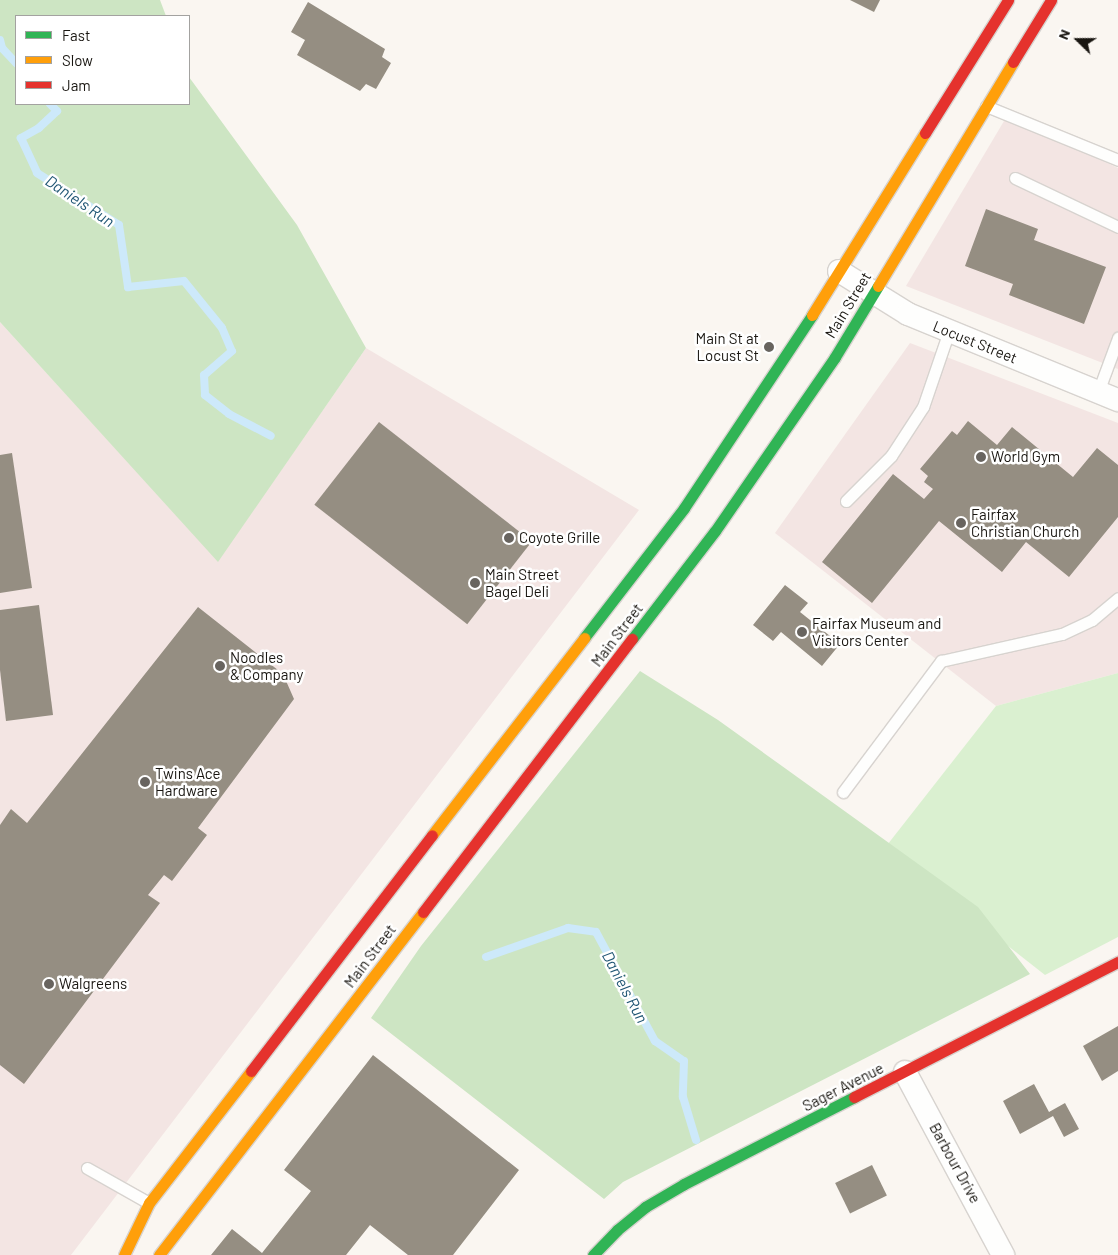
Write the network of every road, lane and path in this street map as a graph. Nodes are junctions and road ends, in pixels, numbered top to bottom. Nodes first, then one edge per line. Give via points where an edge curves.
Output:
1 (1008, 0) edge
2 (1051, 0) edge
3 (986, 106) junction
4 (1118, 160) edge
5 (1015, 178) dead end
6 (1118, 226) edge
7 (839, 271) junction
8 (873, 292) junction
9 (949, 331) junction
10 (1118, 338) edge
11 (1108, 396) edge
12 (846, 501) dead end
13 (1118, 598) edge
14 (843, 792) dead end
15 (1118, 962) edge
16 (905, 1072) junction
17 (87, 1168) dead end
18 (149, 1203) junction
19 (111, 1255) edge
20 (124, 1255) edge
21 (159, 1255) edge
22 (593, 1255) edge
23 (1003, 1255) edge

1 - 7 main road, Main Street
2 - 3 main road, Main Street
3 - 4 lane
3 - 8 main road, Main Street
5 - 6 lane
7 - 8 street, Locust Street
7 - 18 main road, Main Street via 684,508
8 - 9 street, Locust Street via 908,314
8 - 21 main road, Main Street via 834,357 715,531
9 - 11 street, Locust Street
9 - 12 lane via 923,407 890,456
10 - 11 lane
13 - 14 lane via 1092,620 1062,634 941,661
15 - 16 main road, Sager Avenue
16 - 22 main road, Sager Avenue via 680,1186 645,1207 616,1230
16 - 23 street, Barbour Drive
17 - 18 lane
18 - 19 main road
18 - 20 main road, Main Street

